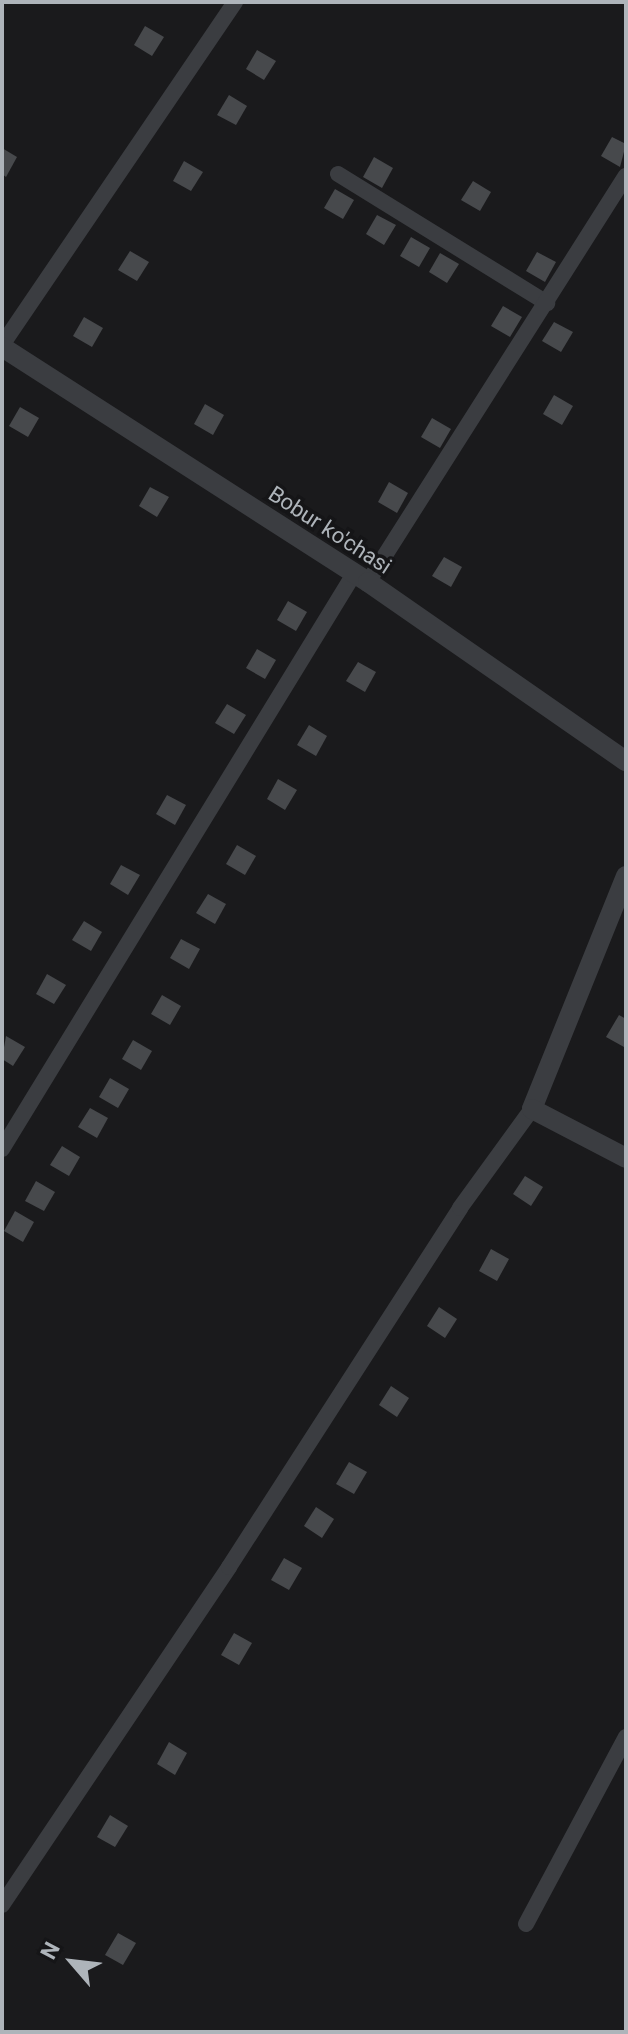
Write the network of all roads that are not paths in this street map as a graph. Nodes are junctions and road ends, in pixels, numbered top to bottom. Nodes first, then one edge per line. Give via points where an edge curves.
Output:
1 (235, 2) edge
2 (338, 174) dead end
3 (626, 176) edge
4 (547, 303) junction
5 (2, 346) edge
6 (361, 578) junction
7 (626, 761) edge
8 (626, 876) edge
9 (532, 1109) junction
10 (2, 1149) edge
11 (626, 1158) edge
12 (626, 1737) edge
13 (2, 1905) edge
14 (526, 1924) dead end

1 - 5 street
2 - 4 street
3 - 4 street
4 - 6 street
5 - 6 street, Bobur ko'chasi
6 - 7 street, Bobur ko'chasi
6 - 10 street
8 - 9 street
9 - 11 street
9 - 13 street via 460,1208 229,1567
12 - 14 street

